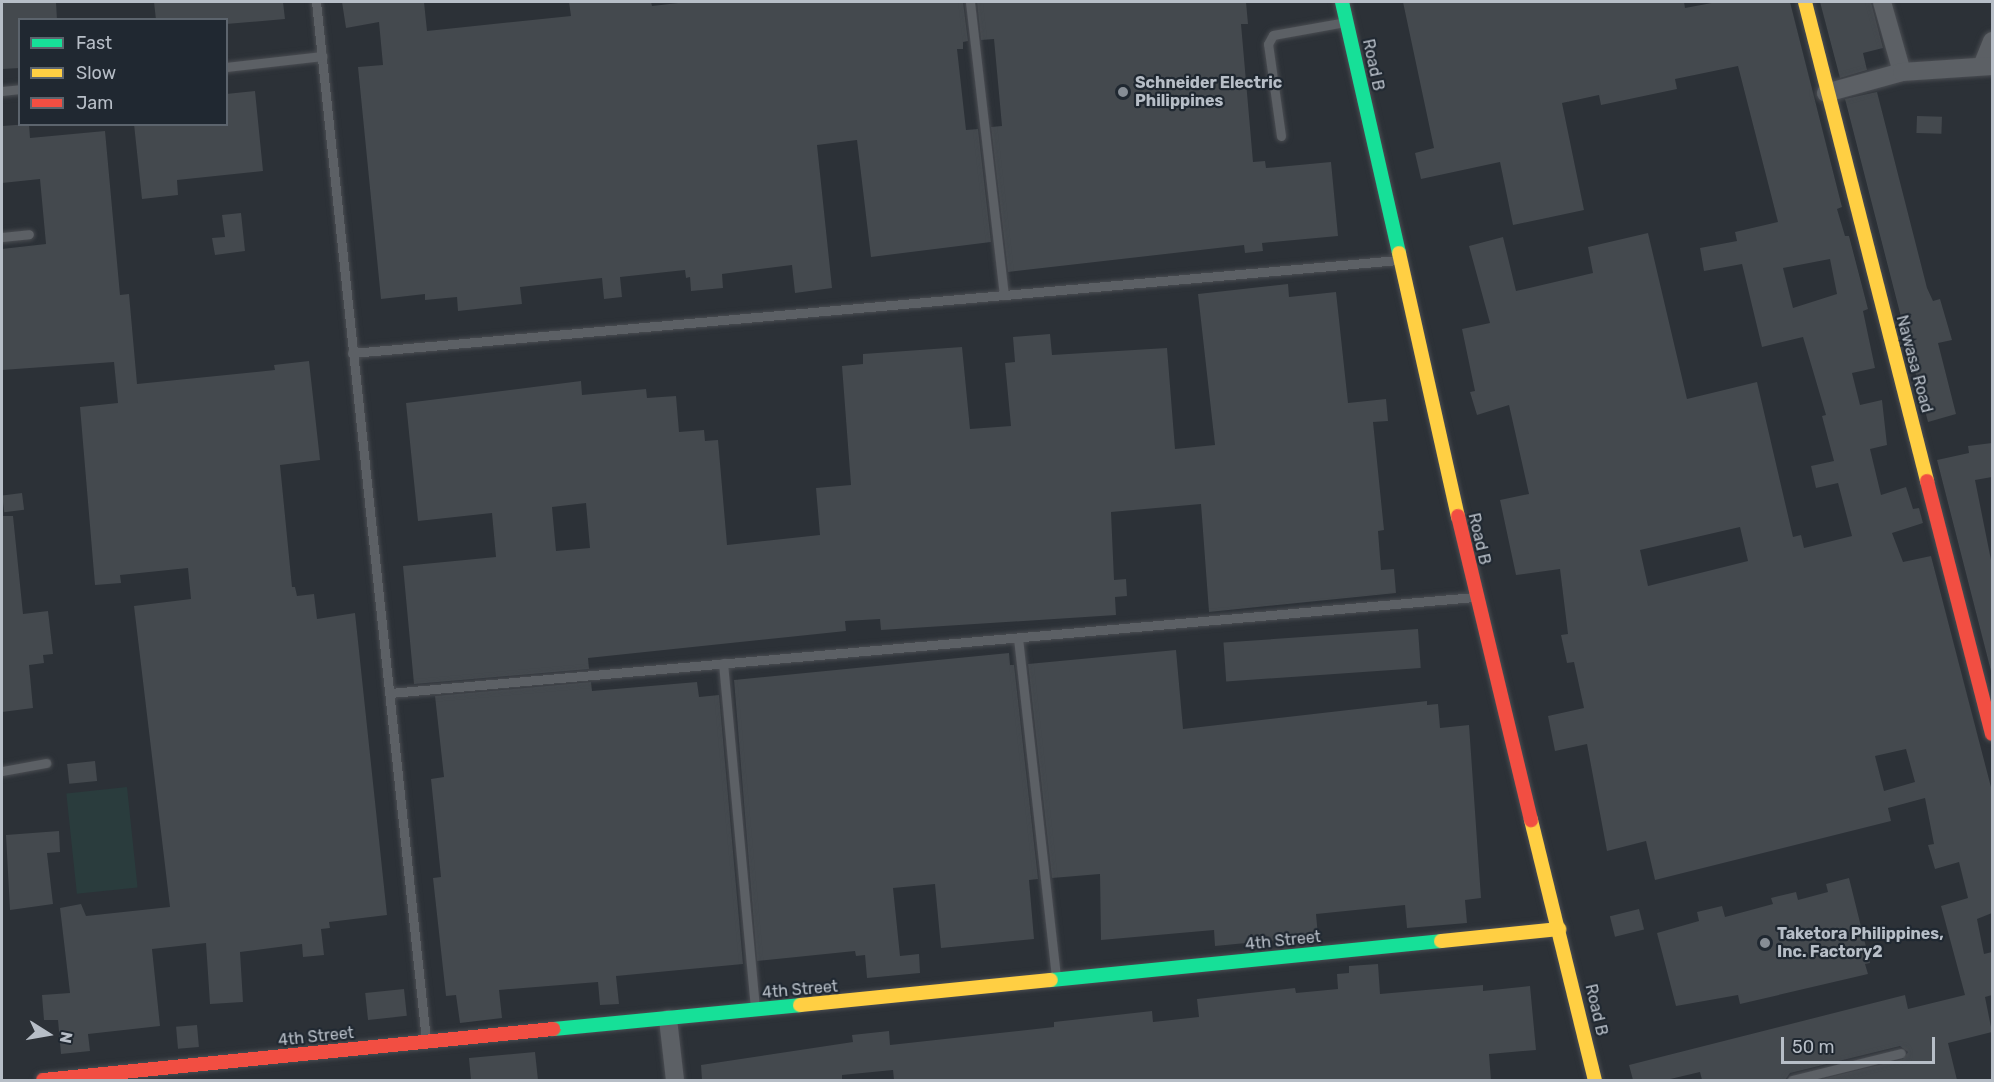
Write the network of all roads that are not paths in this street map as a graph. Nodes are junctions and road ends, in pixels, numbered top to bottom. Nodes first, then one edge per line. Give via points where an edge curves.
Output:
1 (316, 2) edge
2 (970, 2) edge
3 (1342, 2) edge
4 (1805, 2) edge
5 (1882, 2) edge
6 (1347, 22) junction
7 (1992, 41) edge
8 (322, 56) junction
9 (1987, 66) edge
10 (228, 67) edge
11 (1902, 72) junction
12 (18, 89) edge
13 (2, 91) edge
14 (1826, 93) junction
15 (1281, 136) dead end
16 (29, 234) dead end
17 (2, 237) edge
18 (1399, 260) junction
19 (1004, 295) junction
20 (352, 353) junction
21 (1476, 597) junction
22 (1018, 638) junction
23 (723, 663) junction
24 (390, 693) junction
25 (1992, 734) edge
26 (46, 763) dead end
27 (2, 771) edge
28 (1560, 928) junction
29 (1056, 981) junction
30 (755, 1011) junction
31 (668, 1019) junction
32 (427, 1043) junction
33 (1901, 1053) dead end
34 (43, 1080) edge
35 (675, 1080) edge
36 (1595, 1080) edge
37 (1792, 1080) edge

1 - 8 lane
2 - 19 lane
3 - 6 street, Road B
4 - 14 street, Nawasa Road
5 - 11 street
6 - 15 lane via 1273,35 1268,44
6 - 18 street, Road B
7 - 9 street
8 - 10 lane
8 - 20 lane
9 - 11 street
11 - 14 street
12 - 13 lane
14 - 25 street, Nawasa Road
16 - 17 lane
18 - 19 lane
18 - 21 street, Road B
19 - 20 lane
20 - 24 lane
21 - 22 lane
21 - 28 street, Road B
22 - 23 lane
22 - 29 lane
23 - 24 lane
23 - 30 lane
24 - 32 lane
26 - 27 lane
28 - 29 street, 4th Street
28 - 36 street, Road B
29 - 30 street, 4th Street
30 - 31 street, 4th Street
31 - 32 street, 4th Street
31 - 35 street
32 - 34 street, 4th Street
33 - 37 lane

